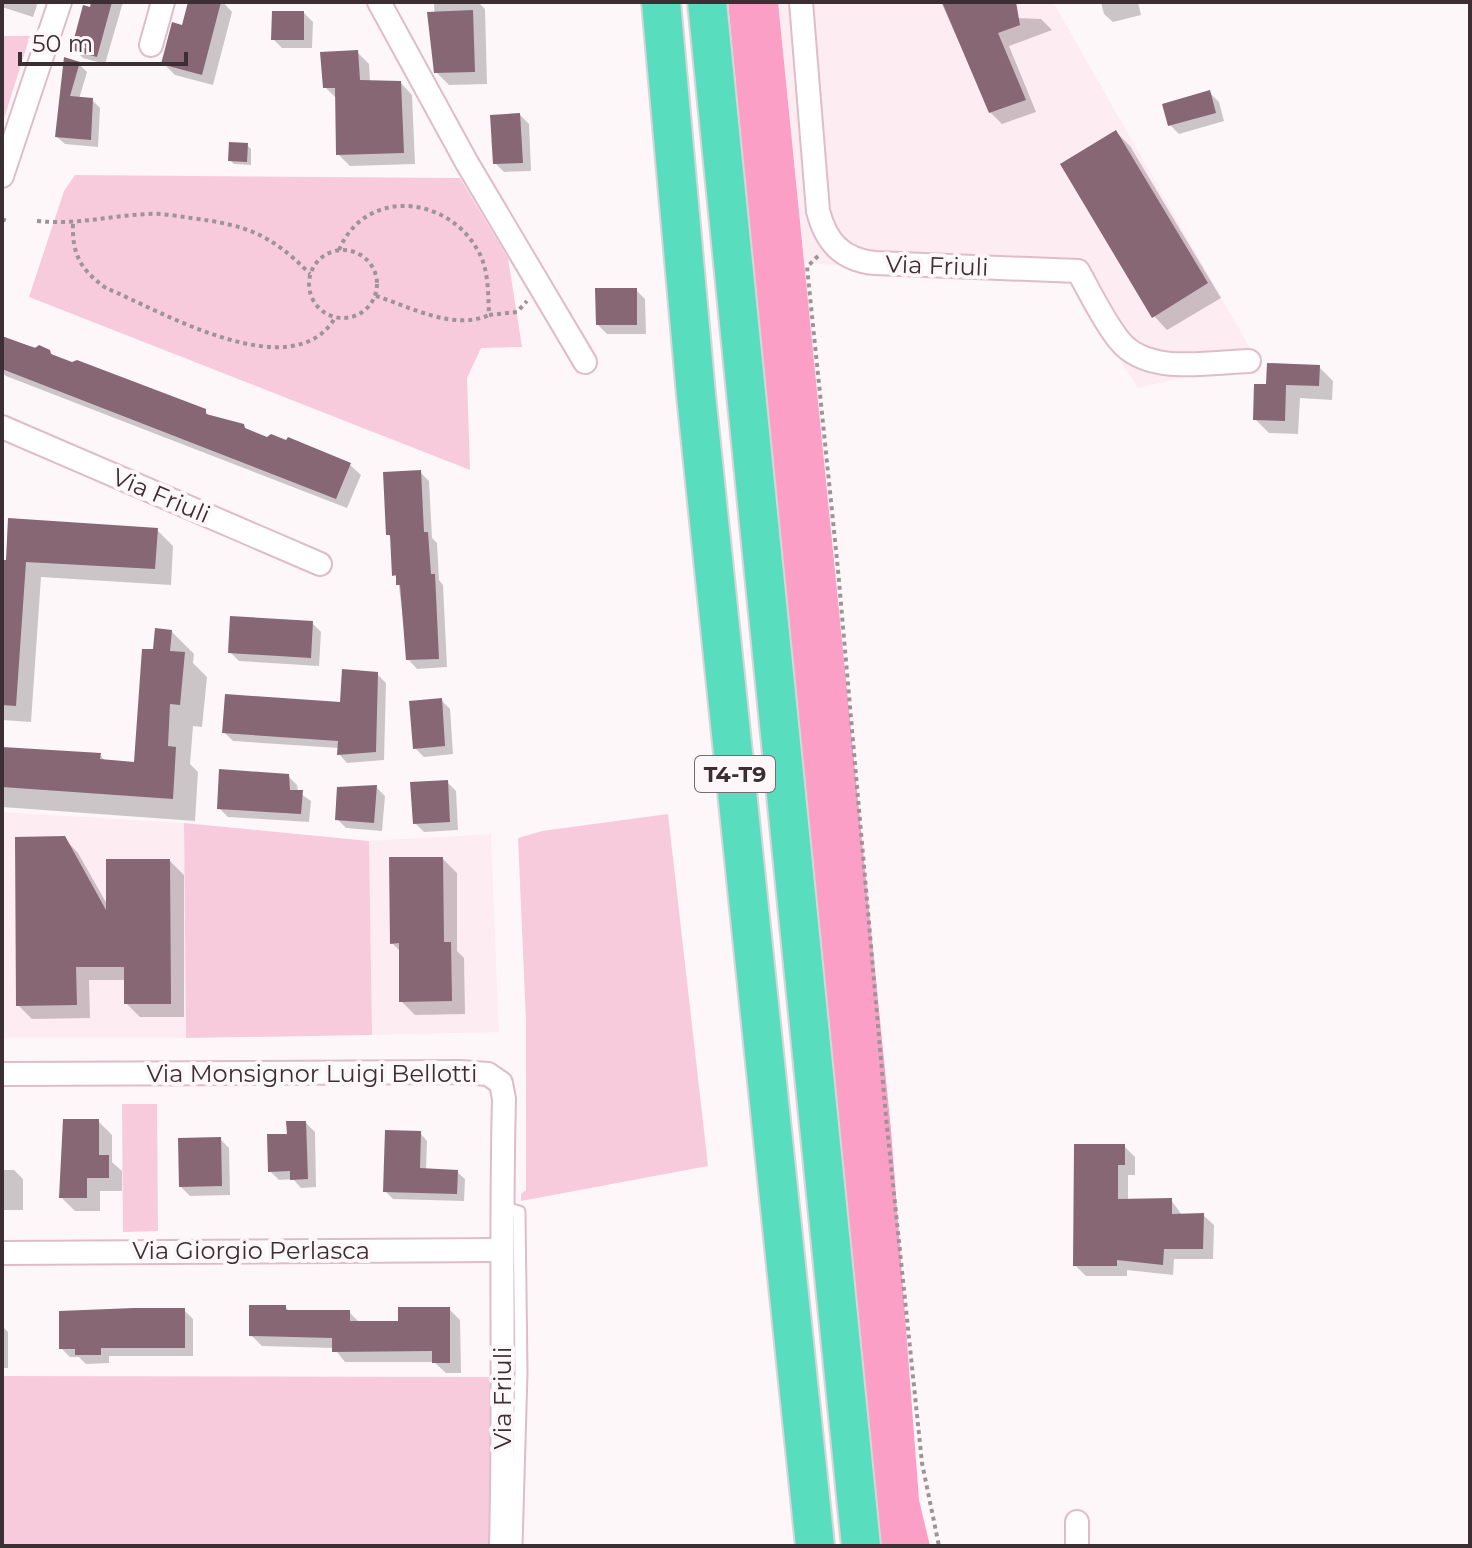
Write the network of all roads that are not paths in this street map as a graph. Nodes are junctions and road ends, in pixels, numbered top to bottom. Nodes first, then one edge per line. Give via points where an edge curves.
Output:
1 (60, 2) edge
2 (163, 2) edge
3 (379, 2) edge
4 (661, 2) edge
5 (707, 2) edge
6 (801, 2) edge
7 (151, 45) dead end
8 (2, 176) edge
9 (1249, 361) dead end
10 (585, 362) dead end
11 (2, 427) edge
12 (320, 564) dead end
13 (2, 1074) edge
14 (501, 1207) junction
15 (499, 1250) junction
16 (2, 1253) edge
17 (1077, 1522) dead end
18 (501, 1546) edge
19 (516, 1546) edge
20 (815, 1546) edge
21 (861, 1546) edge
22 (1077, 1546) edge

1 - 8 street
2 - 7 street
3 - 10 street
4 - 20 highway, T4-T9 via 696,395
5 - 21 highway, T4-T9
6 - 9 street, Via Friuli via 818,211 831,243 845,256 859,262 1078,271 1120,342 1135,353 1169,364
11 - 12 street, Via Friuli
13 - 14 street, Via Monsignor Luigi Bellotti via 488,1074 501,1083 504,1099
14 - 15 street, Via Monsignor Luigi Bellotti
14 - 19 lane via 519,1212
15 - 16 street, Via Giorgio Perlasca
15 - 18 street, Via Friuli via 505,1372
17 - 22 street

